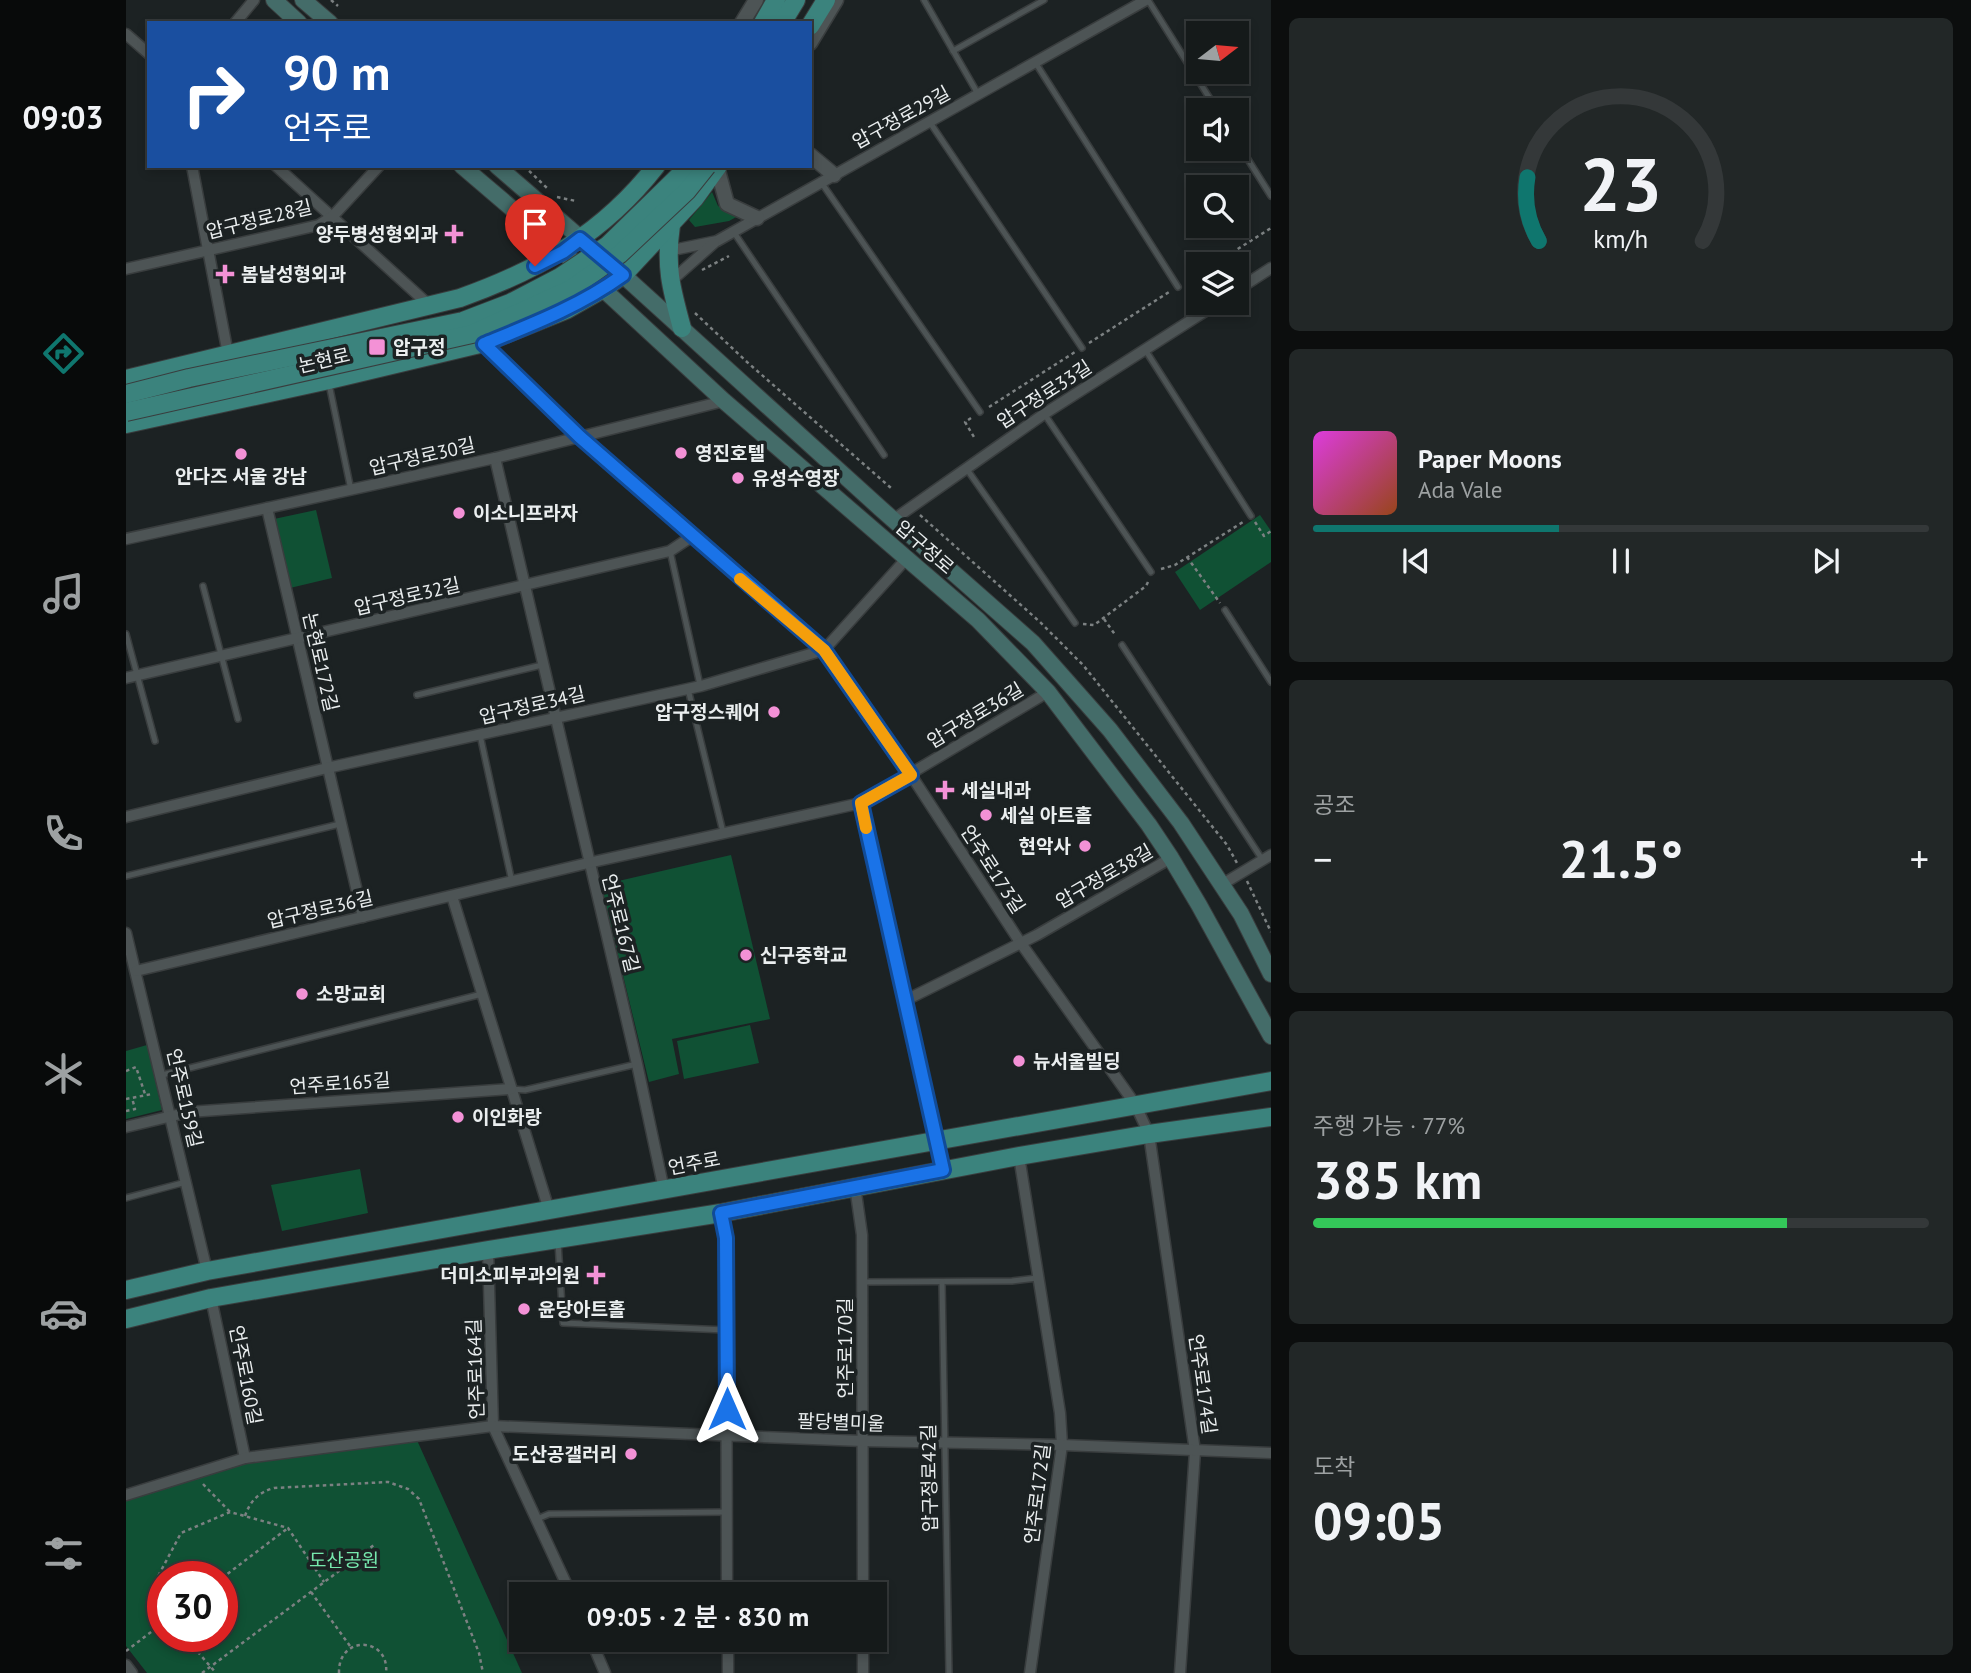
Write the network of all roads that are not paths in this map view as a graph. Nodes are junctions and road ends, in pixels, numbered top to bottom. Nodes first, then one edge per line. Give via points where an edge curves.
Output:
1 (254, 0) edge
2 (274, 0) edge
3 (303, 0) edge
4 (756, 0) edge
5 (776, 0) edge
6 (796, 0) edge
7 (814, 0) edge
8 (825, 0) edge
9 (836, 0) edge
10 (923, 0) edge
11 (1044, 0) edge
12 (1147, 0) edge
13 (237, 21) edge
14 (297, 21) edge
15 (328, 21) edge
16 (743, 21) edge
17 (764, 21) edge
18 (783, 21) edge
19 (801, 21) edge
20 (812, 23) edge
21 (126, 34) edge
22 (812, 40) edge
23 (953, 51) junction
24 (147, 52) edge
25 (1035, 62) junction
26 (978, 94) junction
27 (1209, 98) edge
28 (929, 121) junction
29 (812, 158) edge
30 (1249, 161) edge
31 (192, 168) edge
32 (278, 168) edge
33 (377, 168) edge
34 (464, 168) edge
35 (499, 168) edge
36 (654, 168) edge
37 (687, 168) edge
38 (705, 168) edge
39 (717, 168) edge
40 (718, 168) edge
41 (827, 178) junction
42 (1271, 196) edge
43 (333, 216) junction
44 (757, 218) junction
45 (671, 225) junction
46 (733, 232) junction
47 (580, 239) junction
48 (717, 242) junction
49 (207, 250) junction
50 (668, 251) junction
51 (563, 252) junction
52 (1271, 268) edge
53 (126, 270) edge
54 (623, 275) junction
55 (670, 282) junction
56 (1249, 282) edge
57 (1178, 287) dead end
58 (603, 289) junction
59 (460, 298) junction
60 (424, 306) junction
61 (1200, 315) edge
62 (682, 328) junction
63 (478, 345) junction
64 (1082, 348) dead end
65 (1146, 351) junction
66 (228, 355) junction
67 (434, 355) junction
68 (126, 379) edge
69 (329, 380) junction
70 (126, 394) edge
71 (724, 401) junction
72 (126, 412) edge
73 (980, 412) dead end
74 (1044, 414) junction
75 (126, 424) edge
76 (580, 437) junction
77 (884, 455) dead end
78 (495, 458) junction
79 (966, 467) junction
80 (351, 490) junction
81 (267, 508) junction
82 (1251, 516) road end
83 (893, 520) junction
84 (691, 537) junction
85 (126, 539) edge
86 (670, 551) junction
87 (907, 558) junction
88 (1151, 572) road end
89 (203, 586) dead end
90 (524, 586) junction
91 (1225, 610) road end
92 (1075, 623) road end
93 (126, 634) edge
94 (298, 639) junction
95 (1122, 645) road end
96 (824, 650) junction
97 (221, 656) junction
98 (542, 665) junction
99 (132, 678) edge
100 (1271, 682) edge
101 (701, 686) junction
102 (688, 689) junction
103 (1048, 692) junction
104 (416, 695) dead end
105 (554, 718) junction
106 (238, 719) dead end
107 (480, 734) junction
108 (155, 741) dead end
109 (327, 768) junction
110 (911, 775) junction
111 (861, 803) junction
112 (126, 817) edge
113 (340, 824) junction
114 (723, 832) junction
115 (1171, 858) junction
116 (1267, 858) edge
117 (588, 863) junction
118 (126, 876) edge
119 (512, 882) junction
120 (1221, 885) junction
121 (452, 896) junction
122 (363, 917) junction
123 (126, 933) edge
124 (1020, 942) junction
125 (136, 971) junction
126 (1271, 974) edge
127 (482, 994) junction
128 (906, 1000) junction
129 (1271, 1036) edge
130 (637, 1064) junction
131 (162, 1075) junction
132 (1271, 1081) edge
133 (511, 1088) junction
134 (1135, 1104) junction
135 (172, 1117) junction
136 (1271, 1117) edge
137 (126, 1128) edge
138 (1149, 1134) junction
139 (937, 1139) junction
140 (1019, 1156) junction
141 (943, 1170) junction
142 (186, 1182) junction
143 (855, 1186) junction
144 (664, 1190) junction
145 (126, 1198) edge
146 (549, 1210) junction
147 (721, 1213) junction
148 (558, 1239) junction
149 (488, 1250) junction
150 (207, 1271) junction
151 (1037, 1278) junction
152 (863, 1282) junction
153 (942, 1282) junction
154 (126, 1290) edge
155 (211, 1298) junction
156 (126, 1319) edge
157 (726, 1330) junction
158 (493, 1426) junction
159 (727, 1436) junction
160 (863, 1441) junction
161 (946, 1443) junction
162 (1062, 1445) junction
163 (1195, 1451) junction
164 (1271, 1454) edge
165 (244, 1458) junction
166 (126, 1495) edge
167 (729, 1512) junction
168 (537, 1519) junction
169 (566, 1582) edge
170 (727, 1582) edge
171 (863, 1582) edge
172 (596, 1652) edge
173 (728, 1652) edge
174 (863, 1652) edge
175 (126, 1665) edge
176 (132, 1673) edge
177 (605, 1673) edge
178 (728, 1673) edge
179 (863, 1673) edge
180 (949, 1673) edge
181 (1030, 1673) edge
182 (1180, 1673) edge

1 - 13 street
2 - 14 main road
3 - 15 main road
4 - 16 street
5 - 17 main road
6 - 18 main road
7 - 19 main road
8 - 20 main road
9 - 22 street
10 - 23 lane
11 - 23 lane
12 - 25 street, 압구정로29길
12 - 27 lane
21 - 24 street
23 - 26 lane
25 - 26 street, 압구정로29길
25 - 57 lane
26 - 28 street, 압구정로29길
28 - 41 street, 압구정로29길
28 - 64 lane
29 - 41 street
30 - 42 lane
31 - 49 street
32 - 43 street
33 - 43 street, 압구정로28길
34 - 51 main road, 압구정로
35 - 47 main road, 압구정로
36 - 47 main road, 논현로 via 634,194
37 - 70 main road, 논현로, bridge via 608,245 509,303 463,321
38 - 72 main road, 논현로, bridge via 620,254 571,289 472,334
39 - 45 main road, 논현로
40 - 44 street via 727,204
41 - 44 street, 압구정로29길
41 - 73 lane
43 - 49 street, 압구정로28길 via 319,225
43 - 60 street
44 - 46 street, 압구정로29길
45 - 50 main road
45 - 54 main road, 논현로
46 - 48 street, 압구정로29길
46 - 77 lane
47 - 51 main road, 논현로
47 - 54 main road, 압구정로
48 - 50 street, 압구정로29길
48 - 55 street
49 - 53 street, 압구정로28길
49 - 66 street
50 - 55 main road
51 - 58 main road, 압구정로
51 - 59 main road, 논현로
52 - 56 street
54 - 58 main road, 논현로
54 - 62 main road, 압구정로
55 - 62 main road
58 - 63 main road, 논현로 via 566,310
58 - 71 main road, 압구정로
59 - 60 main road, 논현로
59 - 63 main road via 455,307 456,328 463,340
60 - 66 main road, 논현로
60 - 67 main road via 440,320 444,338
61 - 65 street, 압구정로33길
62 - 83 main road, 압구정로
63 - 67 main road, 논현로
63 - 76 street, 언주로173길
65 - 74 street, 압구정로33길
65 - 82 lane
66 - 68 main road, 논현로
67 - 69 main road, 논현로
69 - 75 main road, 논현로
69 - 80 lane
71 - 76 street, 압구정로30길
71 - 87 main road, 압구정로
74 - 79 street, 압구정로33길
74 - 88 lane
76 - 78 street, 압구정로30길
76 - 84 street, 언주로173길
78 - 80 street, 압구정로30길
78 - 90 street, 언주로167길
79 - 83 street, 압구정로33길
79 - 92 lane
80 - 81 street, 압구정로30길
81 - 85 street, 압구정로30길
81 - 94 street, 논현로172길
83 - 120 main road, 압구정로 via 1033,643 1118,740
84 - 86 street, 압구정로32길
84 - 96 street, 언주로173길
86 - 90 street, 압구정로32길
86 - 101 lane
87 - 96 street
87 - 103 main road, 압구정로 via 978,620
89 - 97 lane
90 - 94 street, 압구정로32길
90 - 98 street, 언주로167길
91 - 100 lane
93 - 99 lane
94 - 97 street, 압구정로32길
94 - 109 street, 논현로172길
95 - 116 lane
96 - 101 street, 압구정로34길
96 - 110 street, 언주로173길
97 - 99 street, 압구정로32길
97 - 106 lane
98 - 104 lane
98 - 105 street, 언주로167길
99 - 108 lane
101 - 102 street, 압구정로34길
102 - 105 street, 압구정로34길
102 - 114 lane
103 - 110 street, 압구정로36길
103 - 115 main road, 압구정로
105 - 107 street, 압구정로34길
105 - 117 street, 언주로167길
107 - 109 street, 압구정로34길
107 - 119 lane
109 - 112 street, 압구정로34길
109 - 113 street, 논현로172길
110 - 111 street, 압구정로36길
110 - 124 street, 언주로173길
111 - 114 street, 압구정로36길
111 - 128 street
113 - 118 lane
113 - 122 street, 논현로172길
114 - 117 street, 압구정로36길
115 - 124 street, 압구정로38길
115 - 129 main road, 압구정로
116 - 120 street
117 - 119 street, 압구정로36길
117 - 130 street, 언주로167길
119 - 121 street, 압구정로36길
120 - 126 main road, 압구정로
121 - 122 street, 압구정로36길
121 - 127 street
122 - 125 street, 압구정로36길
123 - 125 street, 언주로159길
124 - 128 street, 압구정로38길
124 - 134 street, 언주로173길
125 - 131 street, 언주로159길
127 - 131 lane
127 - 133 street
128 - 139 street
130 - 133 lane via 525,1090
130 - 144 street, 언주로167길
131 - 135 street, 언주로159길
132 - 134 main road, 언주로
133 - 135 street, 언주로165길 via 189,1112
133 - 146 street
134 - 138 street, 언주로174길
134 - 139 main road, 언주로
135 - 137 street, 언주로165길
135 - 142 street, 언주로159길
136 - 138 main road
138 - 140 main road
138 - 163 street, 언주로174길
139 - 141 street
139 - 144 main road, 언주로
140 - 141 main road
140 - 151 street, 언주로172길
141 - 143 main road
142 - 145 lane
142 - 150 street, 언주로159길
143 - 147 main road
143 - 152 street, 언주로170길
144 - 146 main road, 언주로
146 - 150 main road, 언주로
147 - 148 main road
147 - 157 street via 726,1238
148 - 149 main road
148 - 157 lane via 563,1323
149 - 155 main road
149 - 158 street, 언주로164길
150 - 154 main road, 언주로
151 - 153 lane
151 - 162 street, 언주로172길
152 - 153 lane
152 - 160 street, 언주로170길
153 - 161 lane, 압구정로42길
155 - 156 main road
155 - 165 street, 언주로160길
157 - 159 street
158 - 159 street, 팔당별미울
158 - 165 street, 팔당별미울
158 - 168 street, 언주로164길
159 - 160 street, 팔당별미울
159 - 167 street
160 - 161 street, 팔당별미울
160 - 171 street, 언주로170길
161 - 162 street, 팔당별미울
161 - 180 lane, 압구정로42길
162 - 163 street, 팔당별미울
162 - 181 street, 언주로172길
163 - 164 street, 팔당별미울
163 - 182 street, 언주로174길
165 - 166 street
167 - 168 lane via 549,1514
167 - 170 street
168 - 169 street, 언주로164길
172 - 177 street
173 - 178 street
174 - 179 street
175 - 176 street

